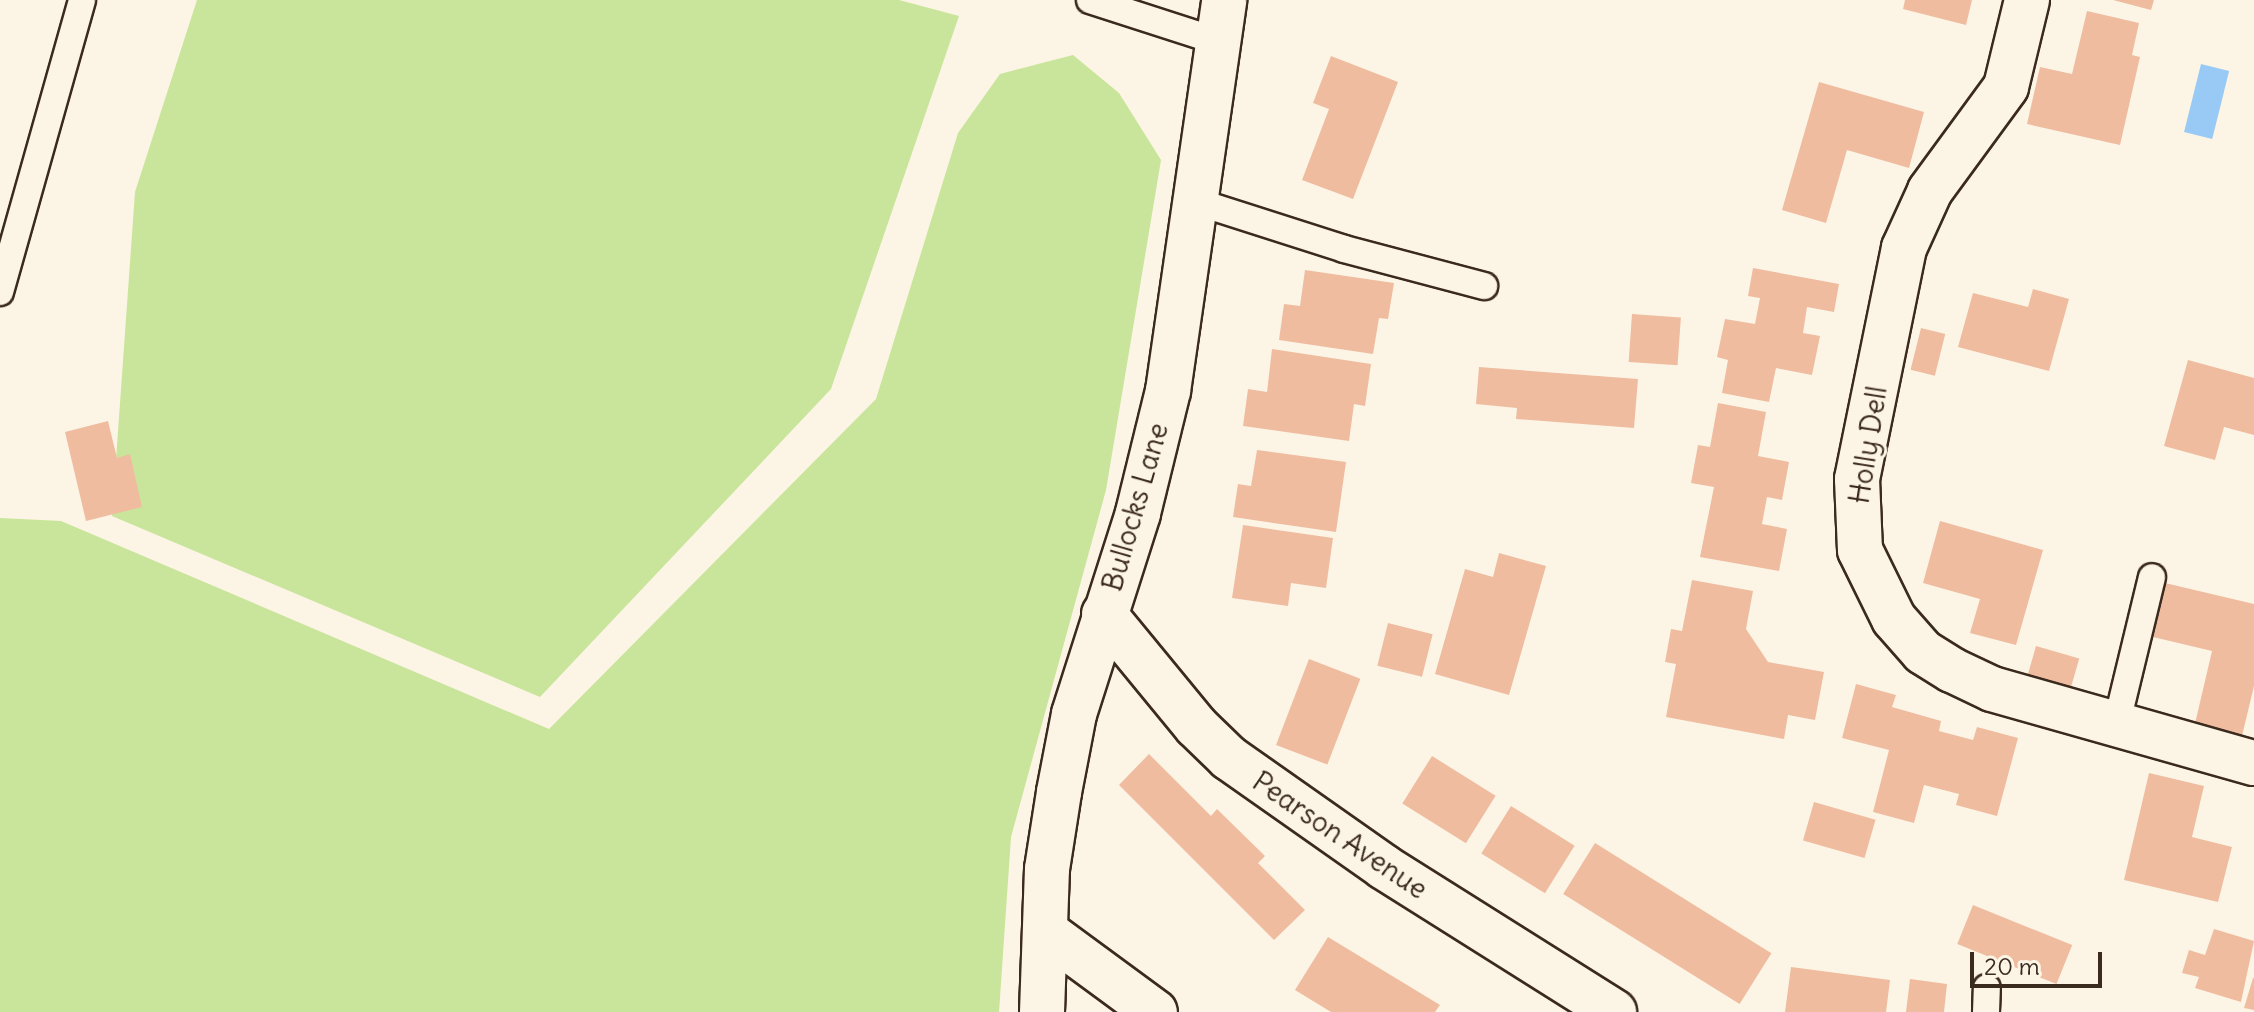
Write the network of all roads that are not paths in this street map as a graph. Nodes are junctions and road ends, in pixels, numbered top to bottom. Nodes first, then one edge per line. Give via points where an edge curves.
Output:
1 (82, 0) edge
2 (1090, 0) edge
3 (2027, 0) edge
4 (1220, 21) edge
5 (1198, 202) junction
6 (1484, 286) dead end
7 (0, 292) edge
8 (2152, 577) dead end
9 (1104, 614) junction
10 (2116, 726) junction
11 (2254, 763) edge
12 (1046, 932) junction
13 (1042, 1012) edge
14 (1155, 1012) edge
15 (1614, 1012) edge

1 - 7 lane
2 - 4 lane
3 - 10 street, Holly Dell via 2006,87 1930,191 1904,248 1857,479 1860,550 1872,582 1923,652 1992,689
4 - 5 street, Bullocks Lane
5 - 6 lane
5 - 9 street, Bullocks Lane via 1168,391 1138,513
8 - 10 lane
9 - 12 street, Bullocks Lane via 1074,714 1059,792 1047,869
9 - 15 street, Pearson Avenue via 1229,758 1384,867
10 - 11 street, Holly Dell
12 - 13 street, Bullocks Lane
12 - 14 street

